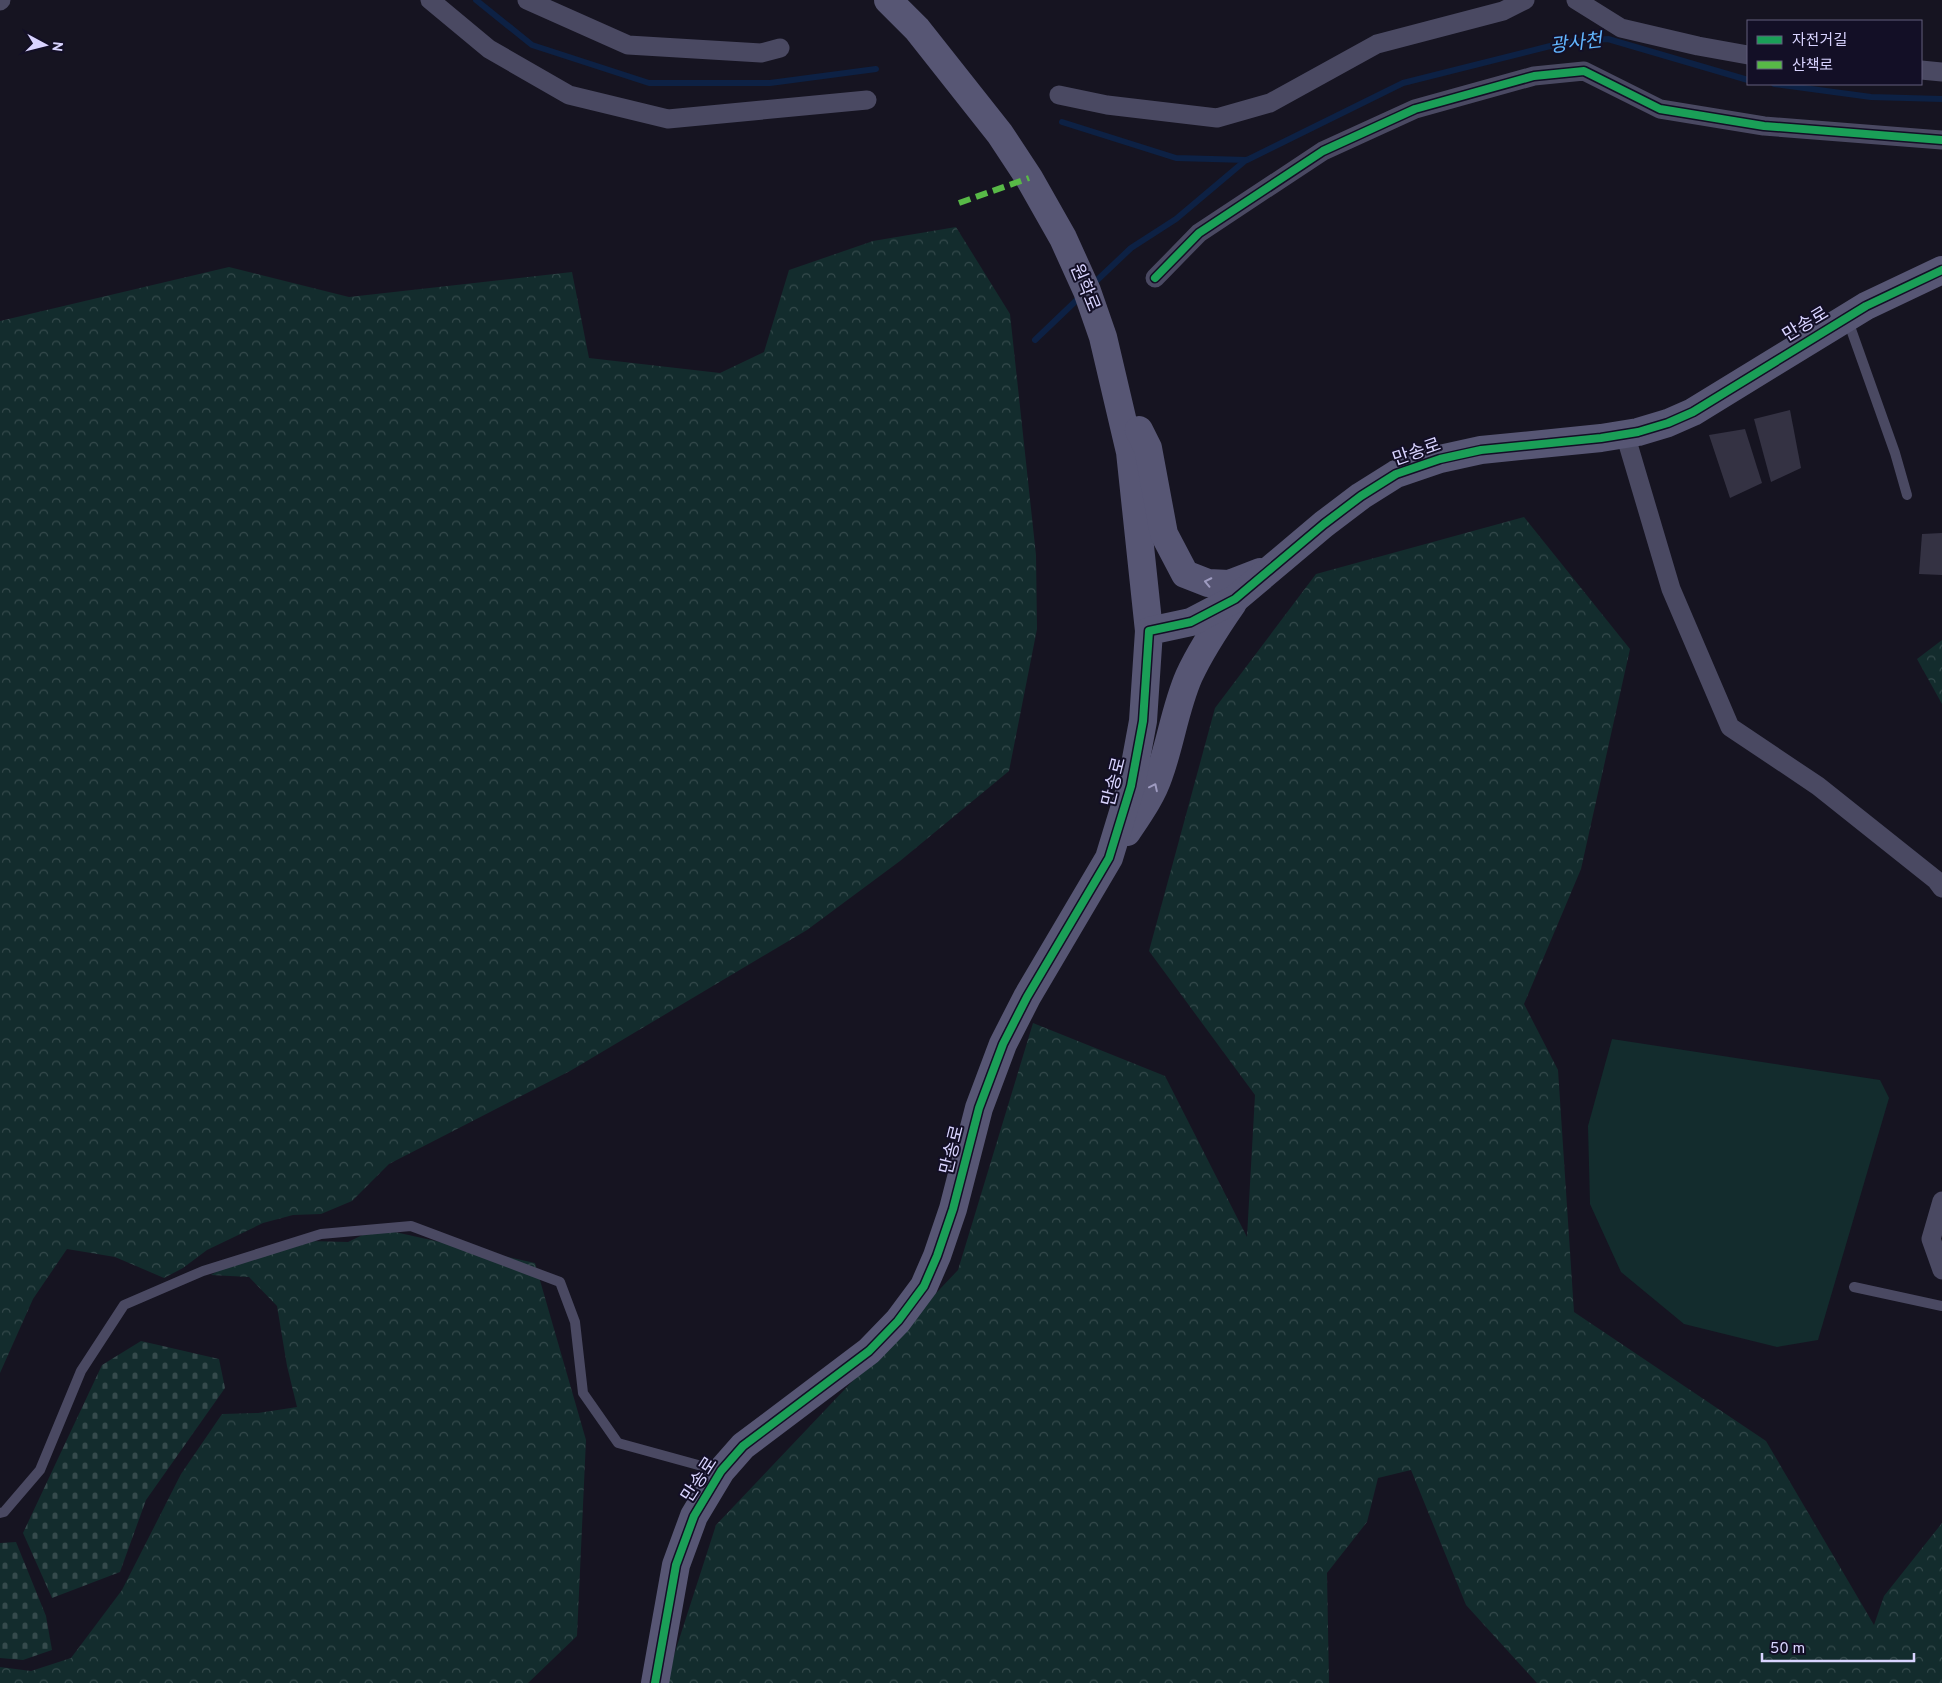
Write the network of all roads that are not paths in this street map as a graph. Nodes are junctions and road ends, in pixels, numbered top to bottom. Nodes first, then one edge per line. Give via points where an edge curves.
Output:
1 (430, 0) edge
2 (527, 0) edge
3 (888, 0) edge
4 (1525, 0) edge
5 (1576, 0) edge
6 (780, 48) dead end
7 (1747, 55) edge
8 (1922, 70) edge
9 (1942, 72) edge
10 (1059, 94) dead end
11 (867, 100) dead end
12 (1942, 140) edge
13 (1942, 270) edge
14 (1156, 278) dead end
15 (1847, 318) junction
16 (1113, 377) junction
17 (1625, 434) junction
18 (1906, 494) dead end
19 (1271, 568) junction
20 (1235, 599) junction
21 (1149, 631) junction
22 (1109, 858) junction
23 (1942, 888) edge
24 (1942, 1201) edge
25 (1942, 1270) edge
26 (1854, 1287) dead end
27 (1942, 1306) edge
28 (721, 1471) junction
29 (0, 1512) edge
30 (655, 1683) edge

1 - 11 street via 489,49 569,95 668,119
2 - 6 street via 628,45 761,52
3 - 16 street, 원학로 via 917,29 1000,134 1030,178 1087,291
4 - 10 street via 1503,11 1377,44 1270,103 1217,118 1108,104
5 - 7 street via 1621,28
8 - 9 street
12 - 14 street via 1764,126 1660,109 1584,71 1534,76 1415,109 1323,151 1199,233
13 - 15 street, 만송로
15 - 17 street, 만송로 via 1693,412 1668,423
15 - 18 lane, 만송로 via 1895,453
19 -> 16 street via 1229,584 1208,583 1185,574 1164,534 1148,448
16 - 21 street, 원학로 via 1130,452
17 - 19 street, 만송로 via 1481,450 1396,474 1354,502
17 - 23 street via 1671,590 1730,727 1818,786
19 - 20 street, 만송로
20 - 21 street, 만송로 via 1191,622
22 -> 20 street via 1147,801 1159,776 1173,720 1189,676
21 - 22 street, 만송로 via 1143,721 1131,786
22 - 28 street, 만송로 via 1003,1044 979,1108 953,1209 924,1286 869,1351 743,1446
24 - 25 street via 1931,1239
26 - 27 lane
28 - 29 lane via 618,1443 582,1393 574,1322 560,1282 412,1226 321,1234 203,1271 124,1306 81,1371 40,1470 4,1512
28 - 30 street, 만송로 via 694,1516 676,1564

